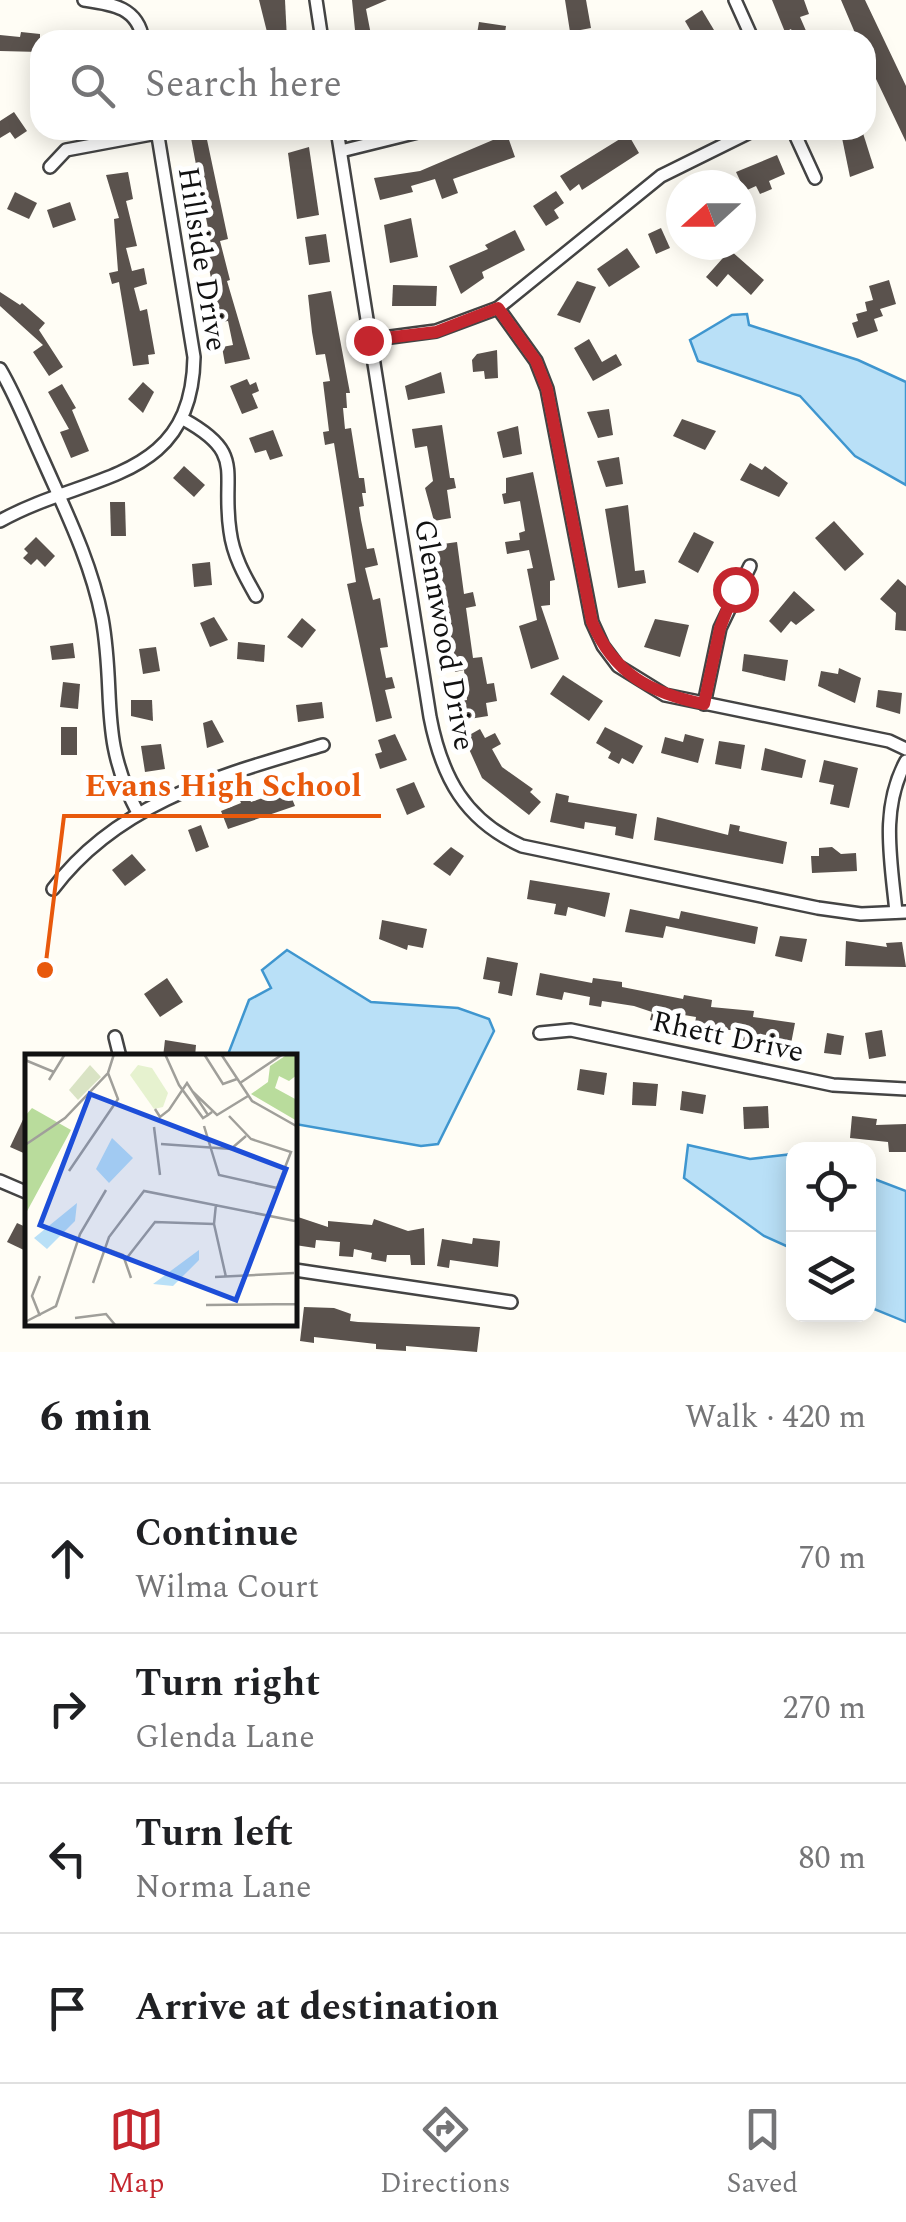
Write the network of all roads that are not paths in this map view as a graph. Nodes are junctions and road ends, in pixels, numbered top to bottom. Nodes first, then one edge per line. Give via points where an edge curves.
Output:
1 (84, 0) edge
2 (316, 0) edge
3 (735, 0) edge
4 (139, 30) edge
5 (320, 30) edge
6 (748, 30) edge
7 (117, 140) edge
8 (158, 140) edge
9 (338, 140) edge
10 (385, 140) edge
11 (734, 140) edge
12 (798, 140) edge
13 (340, 151) junction
14 (50, 167) dead end
15 (815, 178) dead end
16 (498, 308) junction
17 (368, 340) junction
18 (0, 370) edge
19 (183, 419) junction
20 (58, 495) junction
21 (0, 521) edge
22 (750, 566) dead end
23 (256, 596) dead end
24 (704, 704) junction
25 (323, 745) dead end
26 (906, 750) edge
27 (906, 762) edge
28 (138, 813) junction
29 (54, 889) dead end
30 (901, 912) edge
31 (540, 1033) dead end
32 (115, 1037) dead end
33 (119, 1054) edge
34 (906, 1089) edge
35 (0, 1181) edge
36 (25, 1192) edge
37 (298, 1270) edge
38 (511, 1302) dead end

1 - 4 street via 118,5 133,15
2 - 5 street
3 - 6 street
7 - 14 street via 66,150
8 - 19 street, Hillside Drive via 194,358 194,390
9 - 13 street, Glennwood Drive
10 - 13 street
11 - 16 street via 661,176
12 - 15 street
13 - 17 street, Glennwood Drive
16 - 17 street via 436,332
16 - 24 street via 536,361 547,389 602,646 639,683
17 - 30 street, Glennwood Drive via 436,749 462,802 522,846 818,908
18 - 20 street
19 - 20 street, Hillside Drive via 173,439 144,462
19 - 23 street via 210,434 228,458 233,548
20 - 21 street, Hillside Drive
20 - 28 street via 96,588 110,739
22 - 24 street via 720,628
24 - 26 street via 890,741
25 - 28 street via 200,784
27 - 30 street via 889,812
28 - 29 street via 90,847
31 - 34 street, Rhett Drive via 571,1030 833,1085
32 - 33 street
35 - 36 street
37 - 38 street

